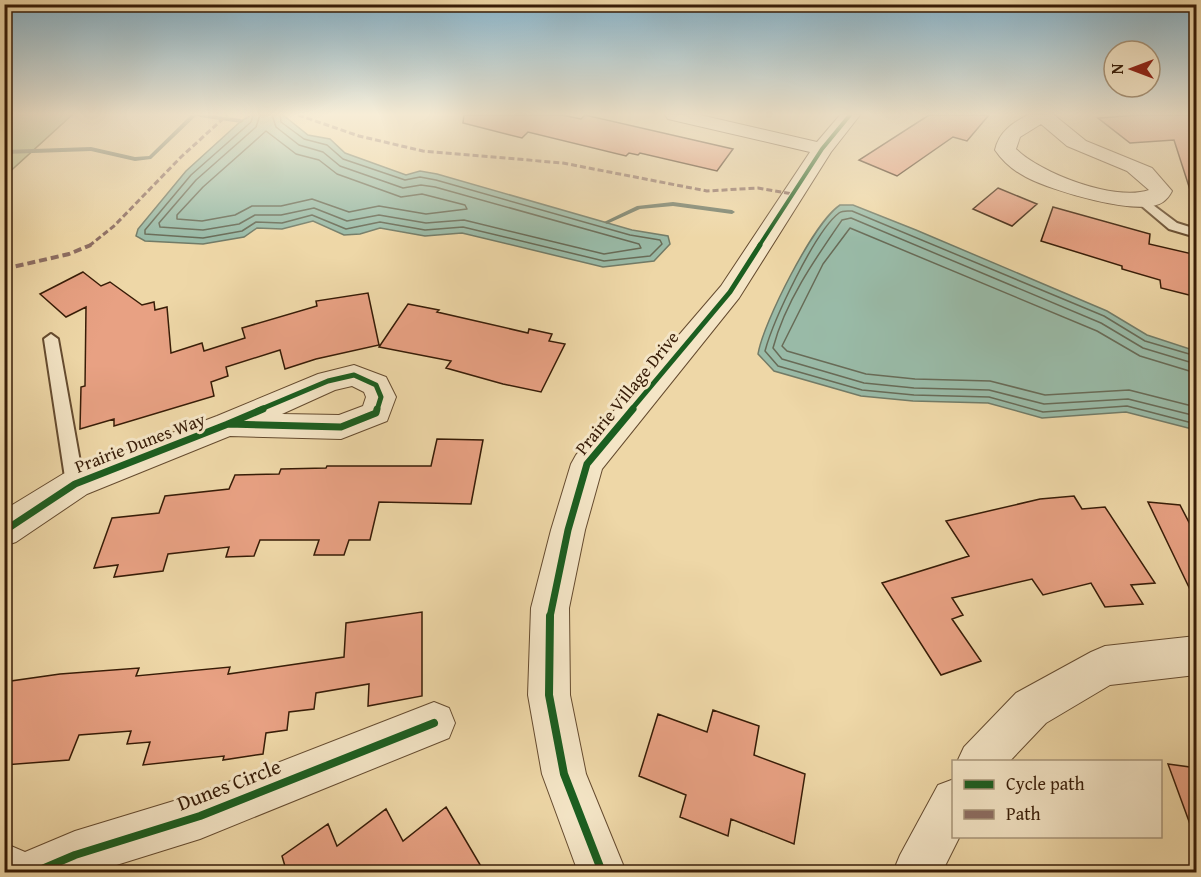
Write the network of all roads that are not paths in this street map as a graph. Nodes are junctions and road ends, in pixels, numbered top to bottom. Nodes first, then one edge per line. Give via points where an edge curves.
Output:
1 (818, 156) edge
2 (1009, 156) edge
3 (1108, 156) edge
4 (1141, 200) junction
5 (1197, 233) edge
6 (51, 339) dead end
7 (228, 424) dead end
8 (75, 484) junction
9 (4, 531) edge
10 (1197, 656) edge
11 (434, 723) dead end
12 (982, 760) edge
13 (952, 805) edge
14 (4, 867) edge
15 (13, 873) edge
16 (35, 873) edge
17 (602, 873) edge
18 (917, 873) edge

1 - 17 street, Prairie Village Drive via 730,291 587,464 550,608 549,695 564,774
2 - 4 street via 1029,172 1089,193
3 - 4 street via 1153,177 1161,191 1154,198
4 - 5 lane via 1173,226
6 - 8 lane
7 - 8 street, Prairie Dunes Way
8 - 9 street, Prairie Dunes Way
10 - 12 street via 1105,666 1031,708
11 - 16 street, Dunes Circle via 200,816 86,851
13 - 18 street
14 - 15 street

